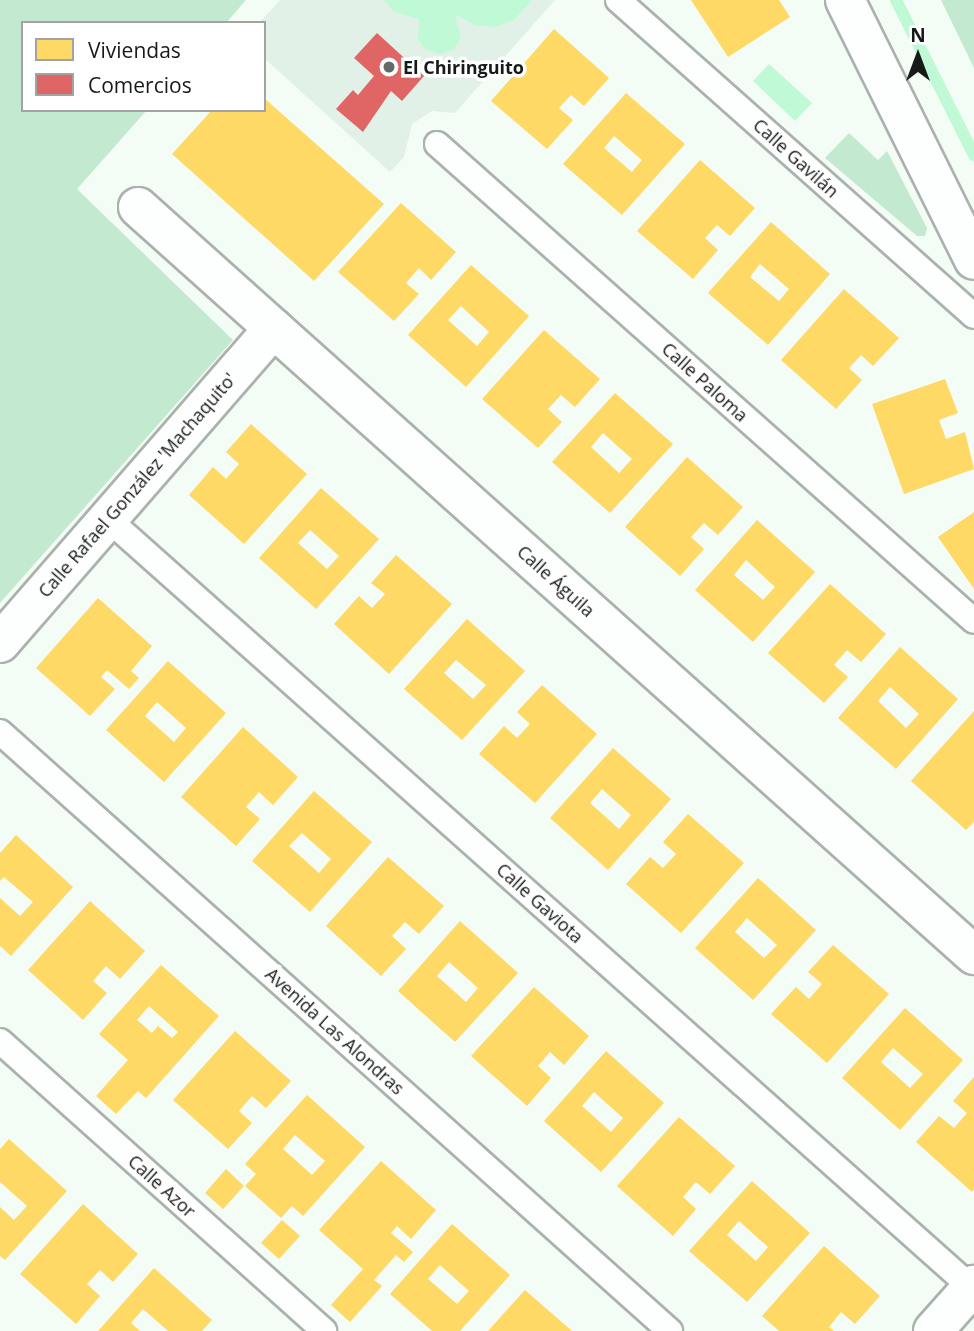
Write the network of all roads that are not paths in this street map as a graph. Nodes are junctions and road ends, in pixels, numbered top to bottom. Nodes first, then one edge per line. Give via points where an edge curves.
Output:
1 (618, 0) edge
2 (845, 0) edge
3 (437, 144) dead end
4 (138, 207) dead end
5 (974, 260) edge
6 (974, 316) edge
7 (274, 328) junction
8 (108, 519) junction
9 (974, 621) edge
10 (0, 643) edge
11 (0, 732) edge
12 (974, 955) edge
13 (0, 1041) edge
14 (973, 1286) edge
15 (324, 1331) edge
16 (670, 1331) edge
17 (933, 1331) edge

1 - 6 lane, Calle Gavilán
2 - 5 street
3 - 9 lane, Calle Paloma
4 - 7 street, Calle Águila
7 - 8 street, Calle Rafael González 'Machaquito'
7 - 12 street, Calle Águila
8 - 10 street, Calle Rafael González 'Machaquito'
8 - 14 lane, Calle Gaviota
11 - 16 lane, Avenida Las Alondras
13 - 15 lane, Calle Azor
14 - 17 street

